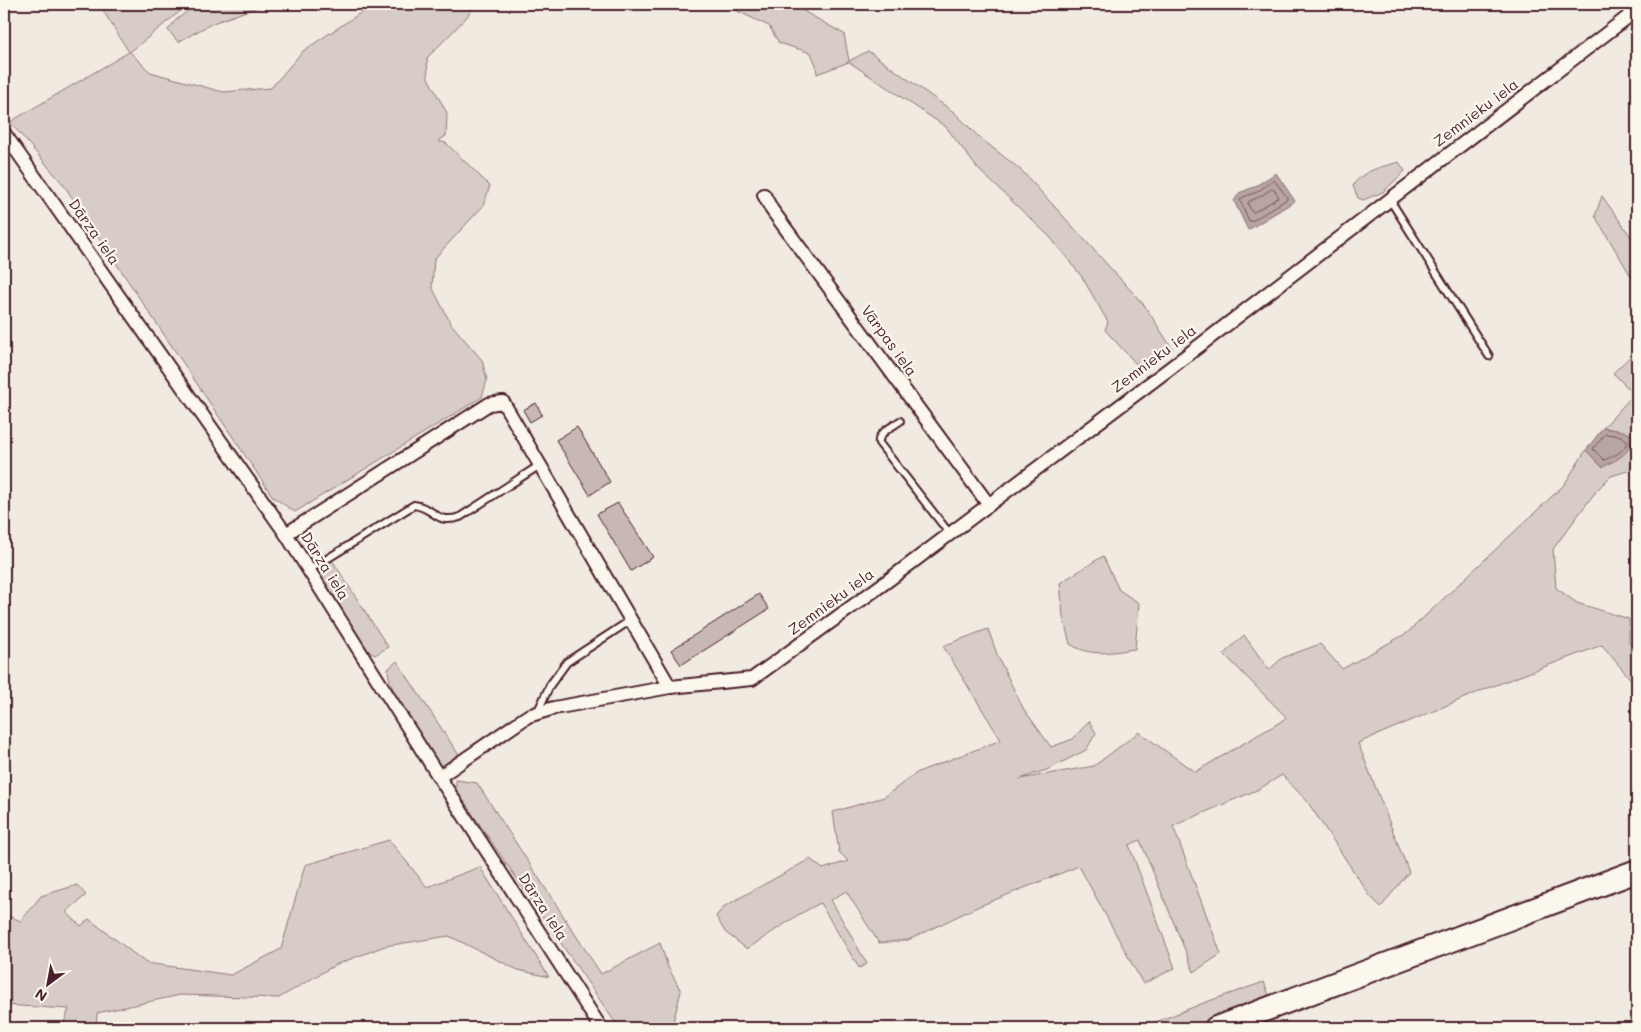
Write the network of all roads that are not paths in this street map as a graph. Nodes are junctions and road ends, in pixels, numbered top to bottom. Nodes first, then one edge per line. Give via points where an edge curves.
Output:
1 (1637, 10) edge
2 (4, 133) edge
3 (764, 195) dead end
4 (1390, 200) junction
5 (1489, 356) dead end
6 (900, 421) dead end
7 (540, 464) junction
8 (989, 504) junction
9 (286, 534) junction
10 (950, 534) junction
11 (309, 570) junction
12 (631, 620) junction
13 (670, 687) junction
14 (537, 713) junction
15 (439, 776) junction
16 (1637, 871) edge
17 (601, 1028) edge
18 (1216, 1028) edge

1 - 4 street, Zemnieku iela
2 - 9 street, Dārza iela
3 - 8 street, Vārpas iela
4 - 5 lane
4 - 8 street, Zemnieku iela
6 - 10 lane via 880,436 879,443
7 - 9 street via 503,402 489,404
7 - 11 lane via 451,520 441,519 424,506 414,506
7 - 12 street
8 - 10 street, Zemnieku iela
9 - 11 street, Dārza iela
10 - 13 street, Zemnieku iela via 752,679
11 - 15 street, Dārza iela
12 - 13 street
12 - 14 lane via 568,662 550,685
13 - 14 street, Zemnieku iela
14 - 15 street, Zemnieku iela
15 - 17 street, Dārza iela
16 - 18 highway

